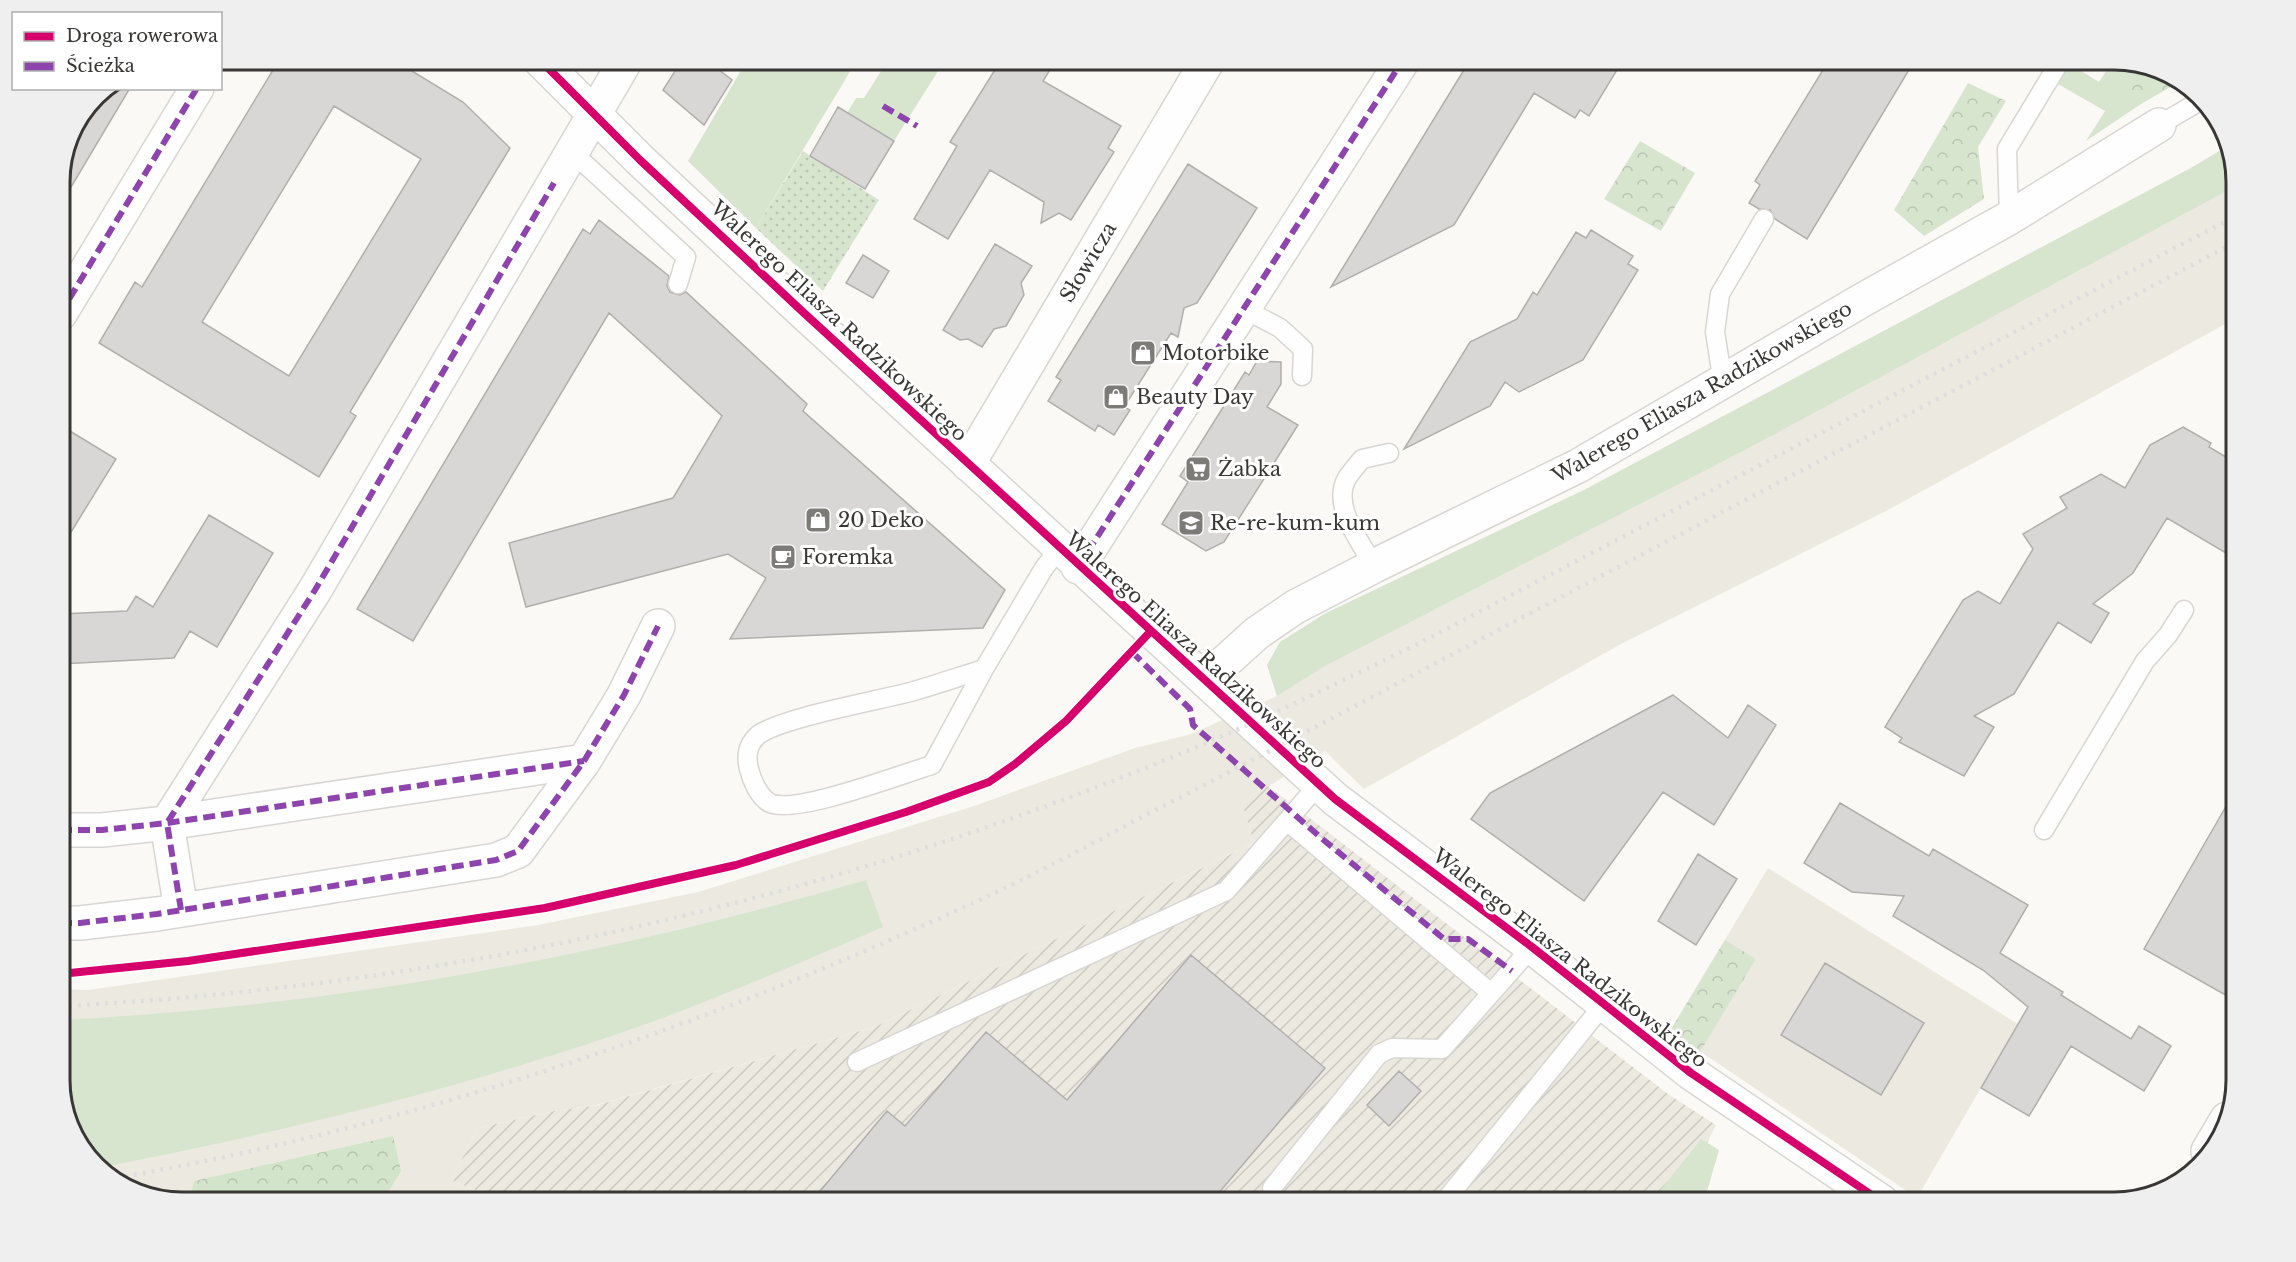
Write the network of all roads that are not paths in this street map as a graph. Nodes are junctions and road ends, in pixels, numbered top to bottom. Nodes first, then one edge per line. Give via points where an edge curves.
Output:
1 (1203, 70) edge
2 (1396, 70) edge
3 (2055, 70) edge
4 (551, 71) edge
5 (620, 71) edge
6 (196, 90) edge
7 (2194, 105) edge
8 (594, 114) junction
9 (2159, 125) joint
10 (573, 153) junction
11 (2009, 218) junction
12 (1764, 219) dead end
13 (678, 284) dead end
14 (71, 296) edge
15 (1244, 309) junction
16 (1302, 376) dead end
17 (1723, 383) junction
18 (1389, 453) dead end
19 (968, 464) junction
20 (1069, 558) junction
21 (1374, 566) junction
22 (2184, 610) dead end
23 (658, 626) dead end
24 (984, 669) junction
25 (1205, 680) junction
26 (584, 761) junction
27 (1319, 784) junction
28 (1287, 821) junction
29 (167, 823) junction
30 (71, 830) edge
31 (2044, 830) dead end
32 (181, 910) junction
33 (71, 923) edge
34 (1532, 947) junction
35 (1491, 993) junction
36 (1604, 1004) junction
37 (857, 1062) dead end
38 (1272, 1188) dead end
39 (1452, 1192) edge
40 (1867, 1192) edge

1 - 19 street, Słowicza
2 - 15 street, Walerego Eliasza Radzikowskiego
3 - 11 lane via 2007,149
4 - 8 street, Walerego Eliasza Radzikowskiego
5 - 8 street
6 - 14 street
7 - 9 lane, Walerego Eliasza Radzikowskiego
8 - 10 street
8 - 19 street, Walerego Eliasza Radzikowskiego
9 - 11 street, Walerego Eliasza Radzikowskiego
10 - 13 lane via 686,257
10 - 29 street via 315,590
11 - 17 street, Walerego Eliasza Radzikowskiego
12 - 17 lane via 1720,294 1715,332
15 - 16 lane via 1280,328 1303,349
15 - 20 street, Walerego Eliasza Radzikowskiego
17 - 21 street, Walerego Eliasza Radzikowskiego via 1578,465
18 - 21 lane via 1362,459 1346,480 1342,504
19 - 20 street, Walerego Eliasza Radzikowskiego
20 - 24 lane via 1044,568
20 - 25 street, Walerego Eliasza Radzikowskiego
21 - 25 street, Walerego Eliasza Radzikowskiego via 1257,633
22 - 31 lane via 2145,661
23 - 26 street via 624,695
24 - 24 lane via 932,765 797,805 770,803 761,796 751,777 746,757 750,744 759,735
25 - 27 street, Walerego Eliasza Radzikowskiego
26 - 29 street
26 - 32 street via 518,851 496,861
27 - 28 lane
27 - 34 street, Walerego Eliasza Radzikowskiego
28 - 35 lane
28 - 37 lane via 1226,891
29 - 30 street
29 - 32 street
32 - 33 street
34 - 35 lane
34 - 36 street, Walerego Eliasza Radzikowskiego
35 - 38 lane via 1442,1049 1392,1048 1379,1054
36 - 39 lane
36 - 40 street, Walerego Eliasza Radzikowskiego via 1691,1073

